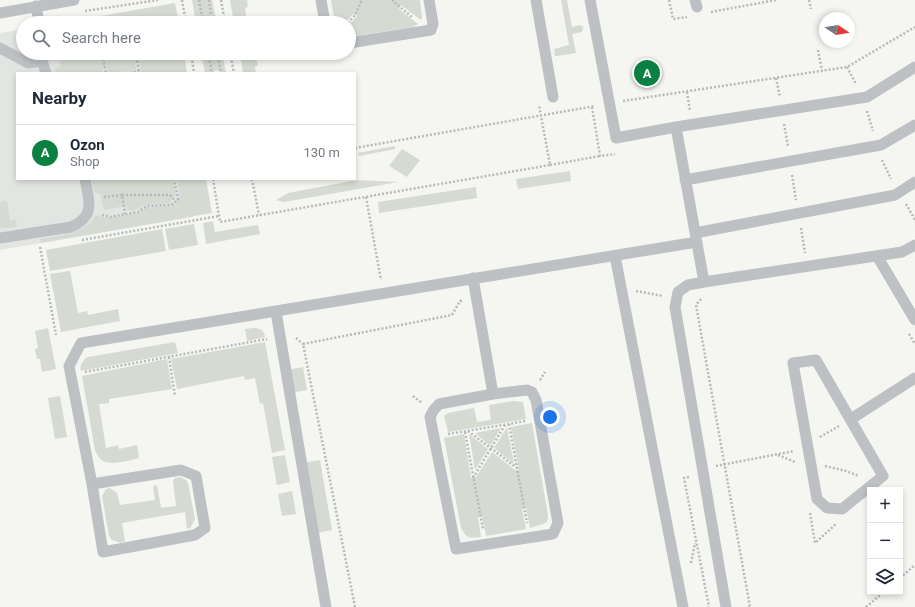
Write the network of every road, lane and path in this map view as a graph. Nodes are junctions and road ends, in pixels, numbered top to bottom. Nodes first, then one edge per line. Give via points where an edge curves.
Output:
1 (74, 0) edge
2 (182, 0) edge
3 (199, 0) edge
4 (209, 0) edge
5 (221, 0) edge
6 (321, 0) edge
7 (362, 0) edge
8 (392, 0) edge
9 (429, 0) edge
10 (536, 0) edge
11 (590, 0) edge
12 (776, 0) edge
13 (809, 0) edge
14 (36, 6) junction
15 (710, 6) dead end
16 (811, 9) dead end
17 (0, 13) edge
18 (38, 16) edge
19 (185, 16) edge
20 (202, 16) edge
21 (211, 16) edge
22 (224, 16) edge
23 (324, 16) edge
24 (354, 16) edge
25 (415, 19) dead end
26 (915, 27) edge
27 (356, 42) edge
28 (0, 48) edge
29 (818, 50) dead end
30 (16, 57) edge
31 (22, 60) edge
32 (35, 60) edge
33 (43, 60) edge
34 (103, 60) edge
35 (137, 60) edge
36 (192, 60) edge
37 (209, 60) edge
38 (218, 60) edge
39 (231, 60) edge
40 (915, 67) edge
41 (822, 71) junction
42 (46, 72) edge
43 (106, 72) edge
44 (139, 72) edge
45 (194, 72) edge
46 (212, 72) edge
47 (221, 72) edge
48 (234, 72) edge
49 (553, 97) dead end
50 (538, 100) dead end
51 (609, 104) junction
52 (541, 115) junction
53 (915, 125) edge
54 (676, 127) junction
55 (356, 148) edge
56 (600, 156) dead end
57 (550, 165) junction
58 (85, 180) edge
59 (175, 180) edge
60 (212, 180) edge
61 (252, 180) edge
62 (685, 180) junction
63 (915, 182) edge
64 (88, 194) junction
65 (122, 195) junction
66 (366, 197) junction
67 (176, 202) junction
68 (88, 212) junction
69 (125, 214) junction
70 (259, 215) junction
71 (219, 216) junction
72 (0, 238) edge
73 (696, 238) junction
74 (79, 240) dead end
75 (915, 245) edge
76 (48, 246) dead end
77 (40, 247) junction
78 (33, 248) dead end
79 (615, 256) junction
80 (878, 256) junction
81 (473, 278) junction
82 (621, 288) junction
83 (704, 288) junction
84 (383, 294) junction
85 (676, 298) junction
86 (696, 305) junction
87 (276, 312) junction
88 (452, 314) dead end
89 (915, 320) edge
90 (908, 332) dead end
91 (56, 335) dead end
92 (270, 338) dead end
93 (915, 344) edge
94 (169, 357) junction
95 (545, 372) dead end
96 (79, 373) dead end
97 (915, 378) edge
98 (532, 392) junction
99 (493, 394) junction
100 (175, 396) dead end
101 (413, 396) dead end
102 (433, 411) junction
103 (851, 419) junction
104 (528, 421) dead end
105 (507, 425) junction
106 (467, 431) junction
107 (808, 444) junction
108 (491, 449) junction
109 (724, 464) junction
110 (702, 468) junction
111 (517, 469) junction
112 (473, 478) junction
113 (92, 484) junction
114 (530, 537) junction
115 (485, 544) junction
116 (915, 565) edge
117 (903, 575) edge
118 (880, 595) edge
119 (326, 607) edge
120 (355, 607) edge
121 (684, 607) edge
122 (709, 607) edge
123 (726, 607) edge
124 (750, 607) edge
125 (866, 607) edge

1 - 14 lane
2 - 19 path
3 - 20 path
4 - 21 path
5 - 22 path
6 - 23 lane
7 - 24 path
8 - 25 path
9 - 27 lane via 433,24 431,30
10 - 49 lane
11 - 51 lane
12 - 15 path via 711,12
13 - 16 path
14 - 17 lane
14 - 18 lane
26 - 41 path via 847,67
28 - 30 lane
29 - 41 path
31 - 32 lane via 28,63
33 - 42 lane
34 - 43 path
35 - 44 path
36 - 45 path
37 - 46 path
38 - 47 path
39 - 48 path
40 - 54 lane via 867,97
41 - 51 path
50 - 52 path
51 - 52 path
51 - 54 lane via 616,138
52 - 55 path
52 - 57 path
53 - 62 lane via 882,145
54 - 62 lane
56 - 57 path
57 - 66 path
58 - 64 lane
59 - 67 path via 178,194
60 - 71 path
61 - 70 path
62 - 73 lane
63 - 73 lane via 895,195
64 - 65 path via 100,197
64 - 68 lane
65 - 67 path via 170,195
65 - 69 path
66 - 70 path
66 - 84 path
67 - 69 path via 169,205 147,206 138,212
68 - 69 path via 110,217
68 - 72 lane via 80,223 71,227
70 - 71 path via 220,222
71 - 74 path
73 - 79 lane
73 - 83 lane
75 - 80 lane via 902,252
76 - 77 path
77 - 78 path
77 - 91 path
79 - 81 lane
79 - 82 lane
80 - 83 lane
80 - 89 lane
81 - 84 lane
81 - 99 lane
82 - 85 path
82 - 121 lane
83 - 85 lane via 688,285 678,292
83 - 86 path
84 - 87 lane
85 - 86 path
85 - 110 lane via 675,307
86 - 109 path
87 - 113 lane via 81,343 70,366
87 - 119 lane
88 - 120 path via 303,344
90 - 93 path
92 - 94 path
94 - 96 path
94 - 100 path
95 - 98 path
97 - 103 lane
98 - 99 lane via 527,390
98 - 114 lane via 536,400 558,523 553,534
99 - 102 lane via 439,404
101 - 102 path
102 - 106 path via 443,418 446,435
102 - 115 lane via 430,417 456,549
103 - 107 path
103 - 107 lane via 816,360 793,364
103 - 107 lane via 883,476 842,509 827,508 817,499
104 - 105 path
105 - 106 path
105 - 108 path
105 - 111 path
106 - 108 path
106 - 112 path
107 - 109 path via 799,450
108 - 111 path
108 - 112 path
109 - 110 path
109 - 124 path
110 - 122 path via 697,476 684,478
110 - 123 lane
111 - 114 path
112 - 115 path
113 - 113 lane via 181,470 196,476 205,528 195,535 103,552
114 - 115 lane
116 - 117 path
118 - 125 path

